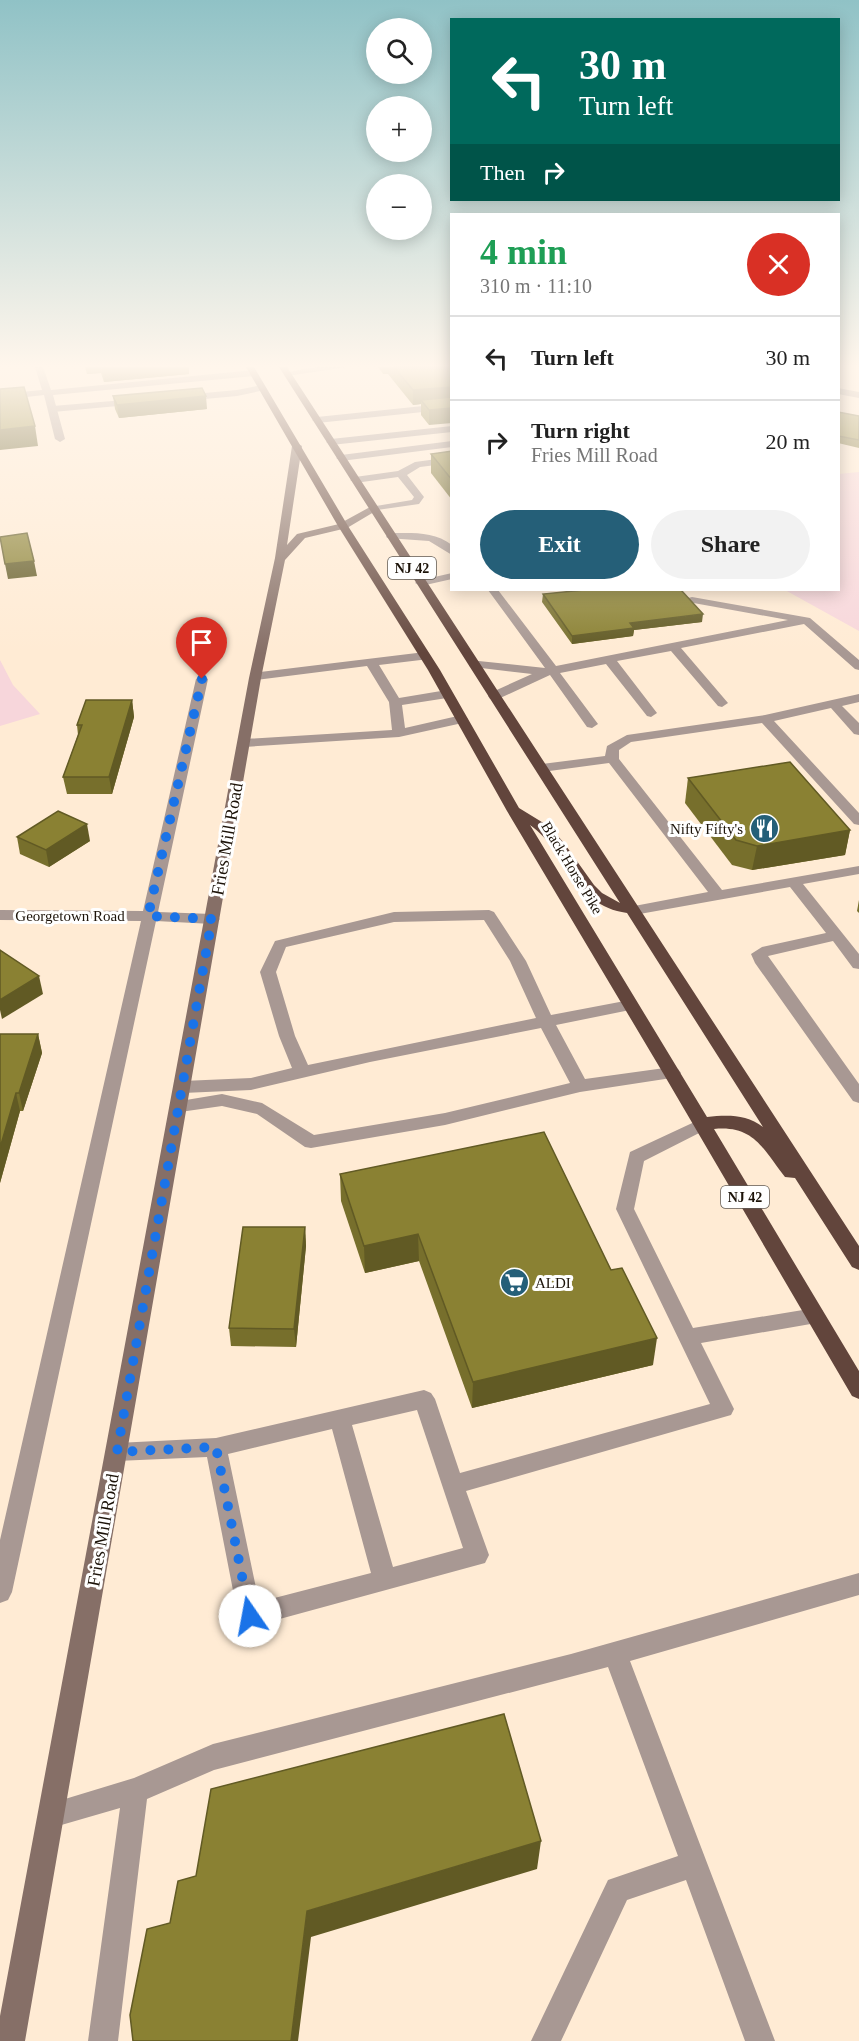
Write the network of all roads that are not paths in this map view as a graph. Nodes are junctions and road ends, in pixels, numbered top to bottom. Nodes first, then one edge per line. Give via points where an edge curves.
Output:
1 (295, 462) edge
2 (306, 462) edge
3 (344, 462) edge
4 (433, 462) edge
5 (401, 474) junction
6 (355, 480) junction
7 (374, 509) junction
8 (343, 526) junction
9 (391, 536) junction
10 (450, 550) edge
11 (280, 558) junction
12 (450, 576) edge
13 (421, 583) junction
14 (494, 591) edge
15 (692, 600) edge
16 (806, 620) junction
17 (674, 646) junction
18 (425, 656) junction
19 (609, 659) junction
20 (371, 662) junction
21 (473, 663) junction
22 (859, 666) edge
23 (550, 671) junction
24 (256, 676) junction
25 (202, 679) dead end
26 (447, 694) junction
27 (494, 696) junction
28 (859, 698) edge
29 (395, 702) junction
30 (722, 703) dead end
31 (833, 703) junction
32 (651, 713) dead end
33 (462, 719) junction
34 (765, 719) junction
35 (592, 724) dead end
36 (859, 731) edge
37 (399, 732) junction
38 (244, 743) junction
39 (612, 759) junction
40 (542, 768) junction
41 (514, 811) junction
42 (859, 821) edge
43 (859, 870) edge
44 (793, 881) junction
45 (717, 894) junction
46 (634, 910) junction
47 (0, 915) edge
48 (148, 916) junction
49 (212, 919) junction
50 (836, 936) junction
51 (859, 964) edge
52 (630, 1005) junction
53 (546, 1022) junction
54 (302, 1072) junction
55 (672, 1072) junction
56 (580, 1086) junction
57 (182, 1096) junction
58 (859, 1097) edge
59 (703, 1124) junction
60 (840, 1233) junction
61 (859, 1262) edge
62 (815, 1316) junction
63 (689, 1337) junction
64 (859, 1390) edge
65 (340, 1419) junction
66 (216, 1447) junction
67 (117, 1452) junction
68 (453, 1485) junction
69 (385, 1581) junction
70 (859, 1584) edge
71 (0, 1592) edge
72 (615, 1653) junction
73 (135, 1791) junction
74 (51, 1815) junction
75 (694, 1864) junction
76 (10, 2041) edge
77 (104, 2041) edge
78 (546, 2041) edge
79 (760, 2041) edge

1 - 11 main road, Fries Mill Road
2 - 8 highway, Black Horse Pike / NJ 42
3 - 6 highway, Black Horse Pike / NJ 42
4 - 5 street via 418,464
5 - 6 street
5 - 7 street via 419,497 415,502
6 - 7 highway, Black Horse Pike / NJ 42
7 - 8 main road
7 - 9 highway, Black Horse Pike / NJ 42
8 - 11 main road via 301,537
8 - 18 highway, Black Horse Pike / NJ 42
9 - 10 street via 429,536 444,542
9 - 13 highway, Black Horse Pike / NJ 42
11 - 24 main road, Fries Mill Road
12 - 13 street
13 - 21 highway, Black Horse Pike / NJ 42
14 - 23 street
15 - 16 street
16 - 17 street
16 - 22 street
17 - 19 street
17 - 30 street
18 - 20 street
18 - 26 highway, Black Horse Pike / NJ 42
19 - 23 street
19 - 32 street
20 - 24 street
20 - 29 street
21 - 23 street
21 - 27 highway, Black Horse Pike / NJ 42
23 - 27 street
23 - 35 street
24 - 38 main road, Fries Mill Road
25 - 48 street
26 - 29 street
26 - 33 highway, Black Horse Pike / NJ 42
27 - 40 highway, Black Horse Pike / NJ 42
28 - 31 street
29 - 37 street
31 - 34 street
31 - 36 street
33 - 37 street
33 - 41 highway, Black Horse Pike / NJ 42
34 - 39 street via 627,739 612,749
34 - 42 street
37 - 38 street
38 - 49 main road, Fries Mill Road
39 - 40 street
39 - 45 street
40 - 46 highway, Black Horse Pike / NJ 42
41 - 46 highway via 538,823 558,844 589,891 618,909
41 - 52 highway, Black Horse Pike / NJ 42
43 - 44 street
44 - 45 street
44 - 50 street
45 - 46 street
46 - 60 highway, Black Horse Pike / NJ 42
47 - 48 street, Georgetown Road
48 - 49 street, Georgetown Road
48 - 71 street
49 - 57 main road, Fries Mill Road
50 - 51 street
50 - 58 street via 759,954
52 - 53 street
52 - 55 highway, Black Horse Pike / NJ 42
53 - 54 street
53 - 54 street via 518,961 489,915 393,917 280,944 268,972
53 - 56 street
54 - 57 street
55 - 56 street
55 - 59 highway, Black Horse Pike / NJ 42
56 - 57 street via 445,1119 311,1142 262,1109
57 - 67 main road, Fries Mill Road
59 - 60 highway via 749,1125
59 - 62 highway, Black Horse Pike / NJ 42
59 - 63 street via 636,1157 625,1209
60 - 61 highway, Black Horse Pike / NJ 42
62 - 63 street
62 - 64 highway, Black Horse Pike / NJ 42
63 - 68 street via 723,1409
65 - 66 street
65 - 68 street via 424,1399
65 - 69 street
66 - 67 street
66 - 69 street via 250,1616
67 - 74 main road, Fries Mill Road
68 - 69 street via 477,1555
70 - 72 street
72 - 73 street via 213,1757
72 - 75 street
73 - 74 street
73 - 77 street
74 - 76 main road, Fries Mill Road
75 - 78 street via 618,1890
75 - 79 street

